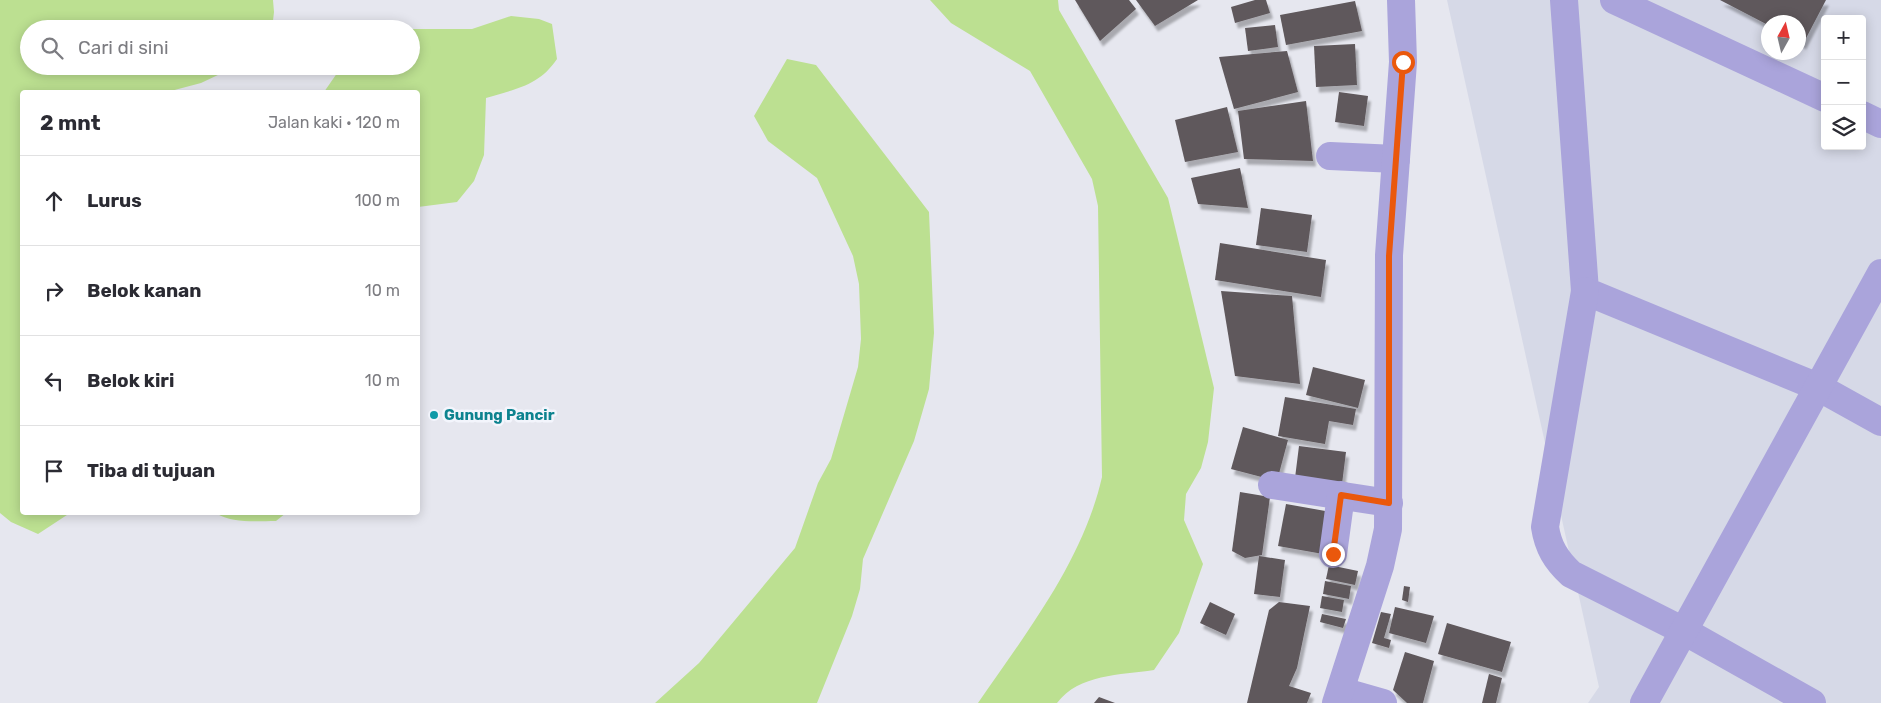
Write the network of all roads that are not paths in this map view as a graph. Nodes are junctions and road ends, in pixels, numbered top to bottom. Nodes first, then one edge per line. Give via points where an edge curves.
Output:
1 (1401, 0) edge
2 (1564, 0) edge
3 (1614, 0) edge
4 (1821, 96) edge
5 (1866, 117) edge
6 (1881, 124) edge
7 (1330, 156) dead end
8 (1396, 159) junction
9 (1881, 273) edge
10 (1585, 291) junction
11 (1818, 387) junction
12 (1881, 422) edge
13 (1272, 485) dead end
14 (1341, 495) junction
15 (1389, 503) junction
16 (1333, 554) dead end
17 (1684, 631) junction
18 (1339, 697) edge
19 (1383, 703) edge
20 (1644, 703) edge
21 (1812, 703) edge

1 - 8 street via 1403,62
2 - 10 street
3 - 4 street
5 - 6 street
7 - 8 street
8 - 15 street via 1389,256
9 - 11 street
10 - 11 street
10 - 17 street via 1544,527 1547,539 1559,563 1570,574
11 - 12 street
11 - 17 street
13 - 14 street
14 - 15 street
14 - 16 street
15 - 18 street via 1388,529 1380,566
17 - 20 street
17 - 21 street
18 - 19 street

